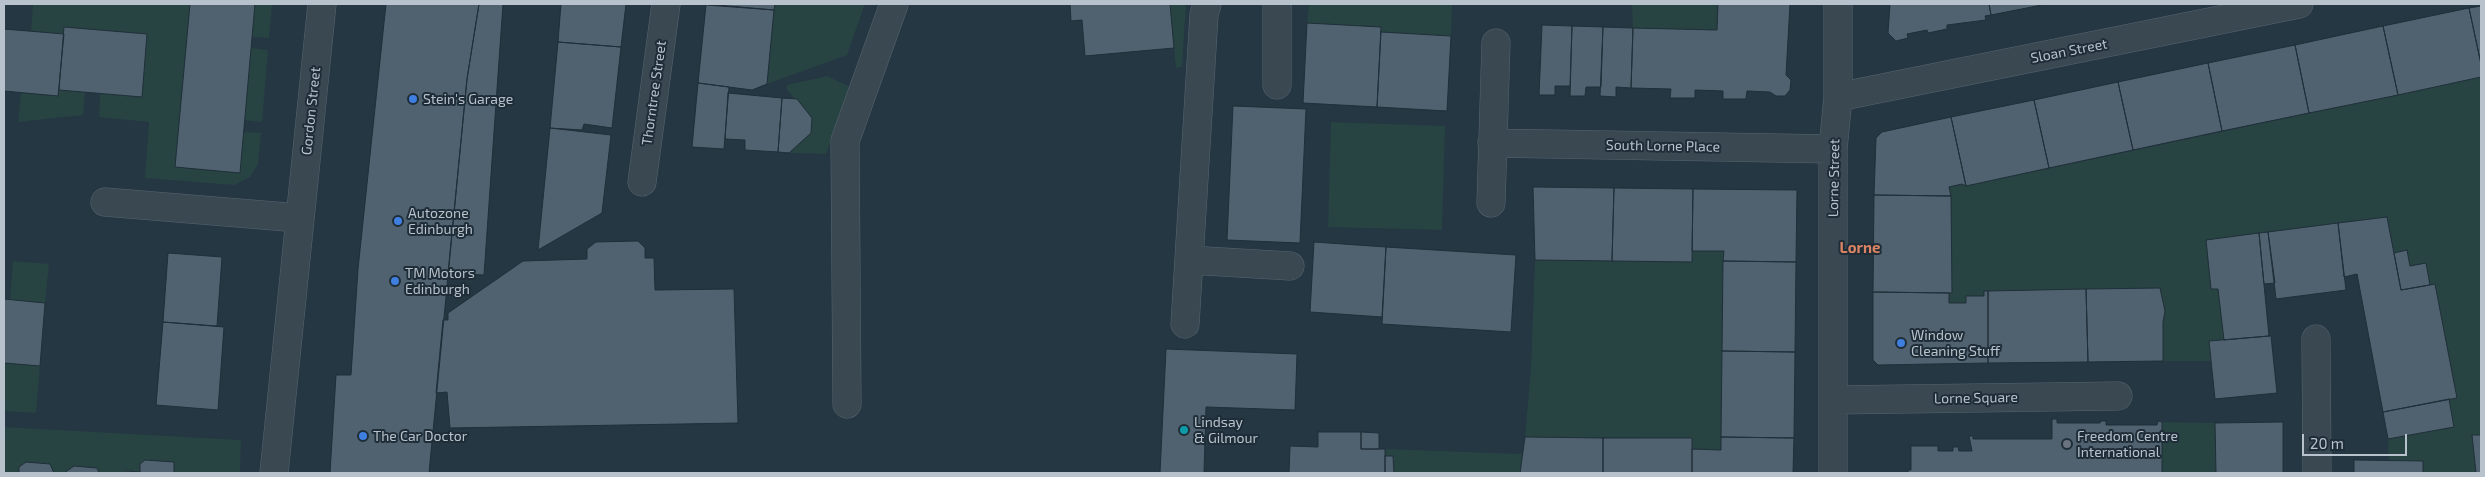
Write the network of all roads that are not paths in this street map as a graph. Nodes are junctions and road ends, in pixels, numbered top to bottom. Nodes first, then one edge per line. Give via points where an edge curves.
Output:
1 (322, 4) edge
2 (666, 4) edge
3 (894, 4) edge
4 (1207, 4) edge
5 (1277, 4) edge
6 (1838, 4) edge
7 (2299, 4) edge
8 (1496, 43) dead end
9 (1277, 86) dead end
10 (1838, 97) junction
11 (1492, 143) junction
12 (1833, 149) junction
13 (642, 182) dead end
14 (105, 202) dead end
15 (1492, 203) dead end
16 (299, 218) junction
17 (1189, 260) junction
18 (1290, 266) dead end
19 (1186, 324) dead end
20 (2316, 339) dead end
21 (2118, 396) dead end
22 (1834, 400) junction
23 (847, 404) dead end
24 (274, 473) edge
25 (1833, 473) edge
26 (2317, 473) edge

1 - 16 street, Gordon Street
2 - 13 street, Thorntree Street
3 - 23 street via 845,141
4 - 17 street
5 - 9 street
6 - 10 street, Lorne Street
7 - 10 street, Sloan Street
8 - 11 street
10 - 12 street, Lorne Street
11 - 12 street, South Lorne Place
11 - 15 street
12 - 22 street, Lorne Street
14 - 16 street
16 - 24 street, Gordon Street
17 - 18 street
17 - 19 street
20 - 26 street
21 - 22 street, Lorne Square
22 - 25 street, Lorne Street

